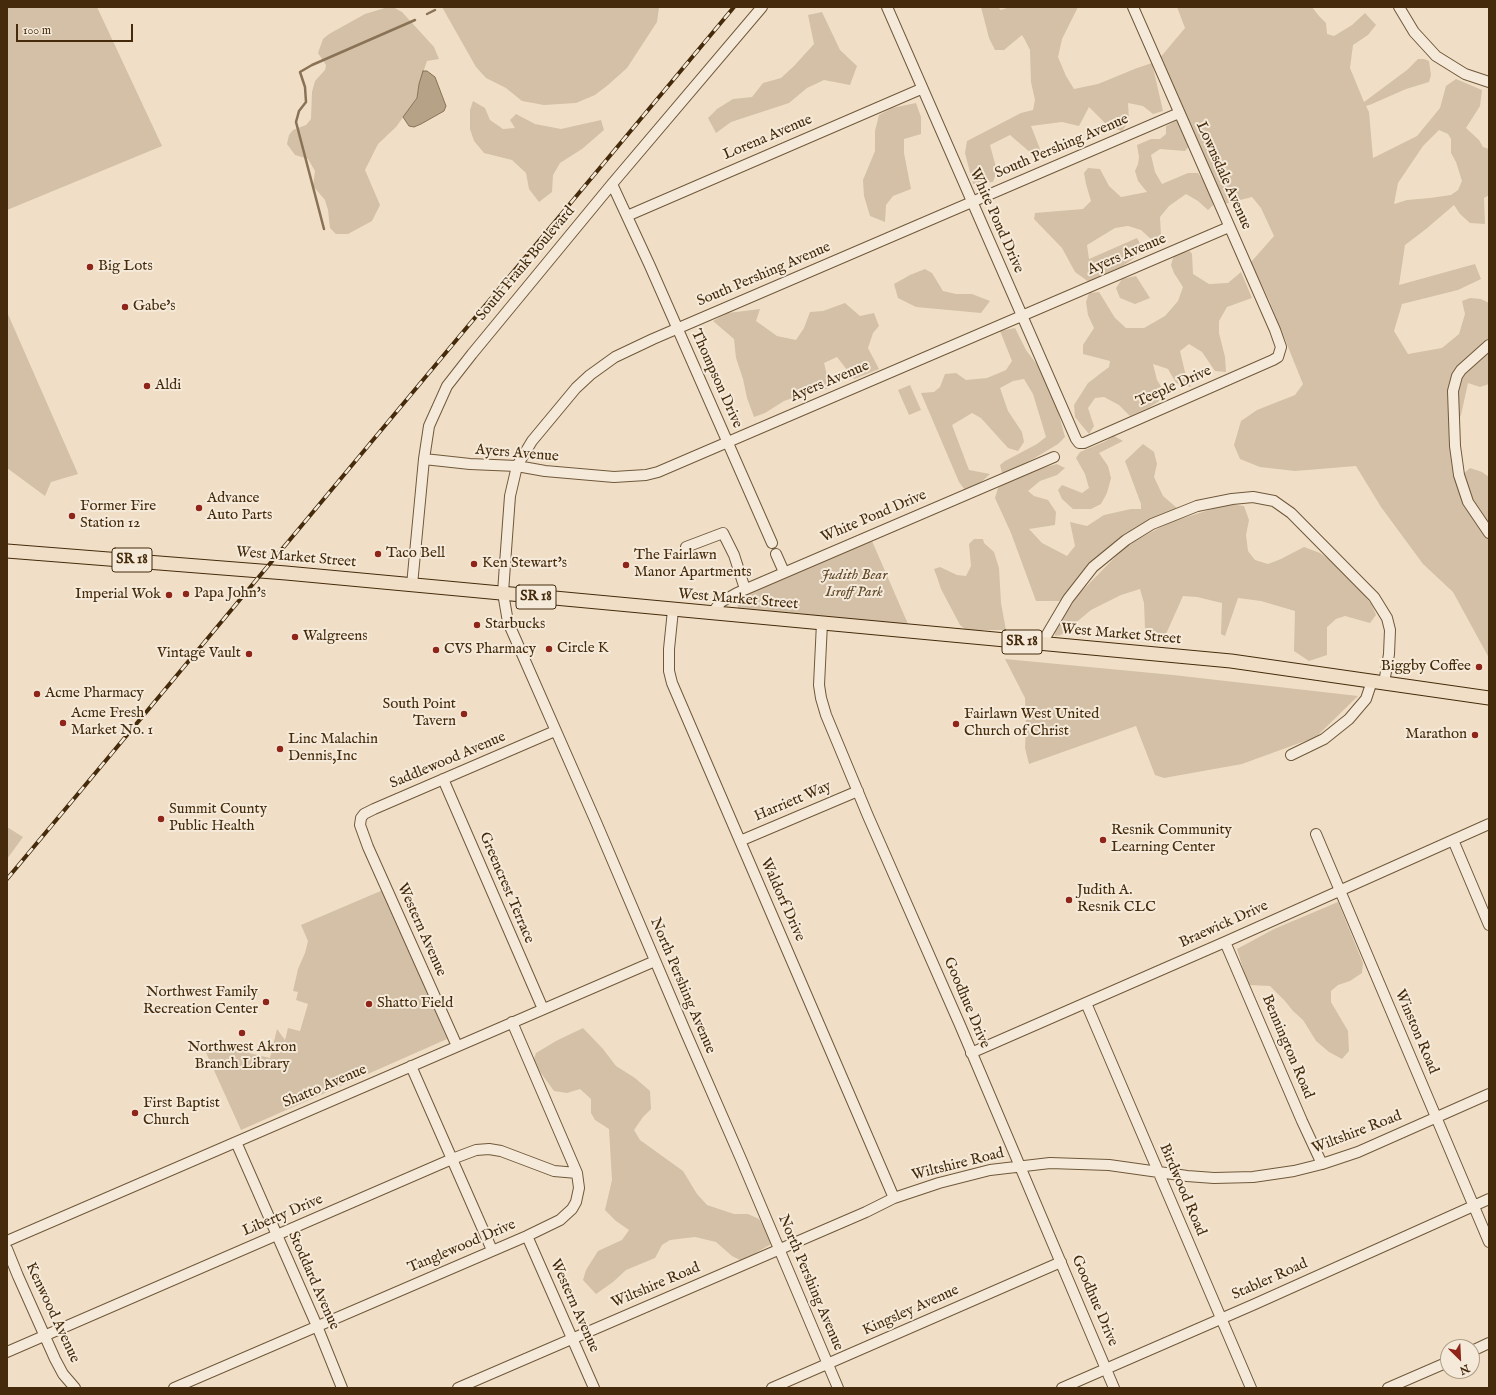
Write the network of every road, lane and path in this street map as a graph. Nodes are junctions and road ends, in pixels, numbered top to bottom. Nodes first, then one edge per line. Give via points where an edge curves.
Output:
1 (762, 7) edge
2 (886, 7) edge
3 (1133, 7) edge
4 (1399, 7) edge
5 (1489, 82) edge
6 (921, 89) junction
7 (1179, 113) junction
8 (612, 184) junction
9 (972, 202) junction
10 (627, 216) junction
11 (1229, 227) junction
12 (1022, 316) junction
13 (677, 329) junction
14 (1489, 346) edge
15 (1278, 357) joint
16 (728, 442) junction
17 (1082, 443) joint
18 (1054, 457) dead end
19 (424, 459) junction
20 (517, 466) junction
21 (1489, 533) edge
22 (772, 543) dead end
23 (686, 548) dead end
24 (7, 551) edge
25 (776, 554) dead end
26 (784, 572) junction
27 (412, 585) junction
28 (745, 589) junction
29 (504, 594) junction
30 (673, 610) junction
31 (712, 613) junction
32 (822, 623) junction
33 (1042, 643) junction
34 (1378, 682) junction
35 (1489, 698) edge
36 (555, 731) junction
37 (1291, 755) dead end
38 (443, 778) junction
39 (858, 791) junction
40 (1489, 824) edge
41 (360, 825) joint
42 (1316, 834) dead end
43 (740, 840) junction
44 (1453, 840) junction
45 (1339, 890) junction
46 (1489, 925) edge
47 (1225, 942) junction
48 (655, 961) junction
49 (1086, 1003) junction
50 (543, 1010) junction
51 (512, 1022) junction
52 (457, 1046) junction
53 (971, 1053) junction
54 (411, 1066) junction
55 (1489, 1094) edge
56 (1436, 1117) junction
57 (236, 1142) junction
58 (452, 1159) junction
59 (1322, 1164) junction
60 (1020, 1166) junction
61 (1158, 1171) junction
62 (577, 1173) junction
63 (894, 1198) junction
64 (1489, 1199) edge
65 (1473, 1206) junction
66 (276, 1235) junction
67 (527, 1236) junction
68 (7, 1241) edge
69 (1489, 1242) edge
70 (7, 1249) edge
71 (779, 1249) junction
72 (492, 1250) junction
73 (1061, 1262) junction
74 (1221, 1318) junction
75 (317, 1326) junction
76 (45, 1336) junction
77 (572, 1339) junction
78 (7, 1352) edge
79 (828, 1364) junction
80 (1440, 1365) edge
81 (1106, 1368) junction
82 (75, 1388) edge
83 (174, 1388) edge
84 (342, 1388) edge
85 (458, 1388) edge
86 (594, 1388) edge
87 (772, 1388) edge
88 (838, 1388) edge
89 (1062, 1388) edge
90 (1114, 1388) edge
91 (1251, 1388) edge
92 (1388, 1388) edge

1 - 8 street, South Frank Boulevard
2 - 6 street, White Pond Drive
3 - 7 street, Lownsdale Avenue
4 - 5 street via 1414,32 1436,56 1463,73
6 - 9 street, White Pond Drive
6 - 10 street, Lorena Avenue
7 - 9 street, South Pershing Avenue
7 - 11 street, Lownsdale Avenue
8 - 10 street, Thompson Drive
8 - 19 street, South Frank Boulevard via 447,386 429,426
9 - 12 street, White Pond Drive
9 - 13 street, South Pershing Avenue
10 - 13 street, Thompson Drive
11 - 12 street, Ayers Avenue
11 - 15 street, Lownsdale Avenue via 1280,341
12 - 16 street, Ayers Avenue
12 - 17 street, White Pond Drive via 1077,442
13 - 16 street, Thompson Drive
13 - 20 street, South Pershing Avenue via 615,357 590,375 532,441
14 - 21 street via 1461,370 1453,391 1455,446 1462,487 1468,502
15 - 17 street, Teeple Drive
16 - 20 street, Ayers Avenue via 669,468 646,475 614,477 552,472
16 - 22 street, Thompson Drive
18 - 26 street, White Pond Drive
19 - 20 street, Ayers Avenue
19 - 27 street, South Frank Boulevard
20 - 29 street, South Pershing Avenue via 509,507
23 - 28 street via 723,533 734,555
24 - 27 main road, West Market Street / SR 18
25 - 26 street
26 - 28 street, White Pond Drive
27 - 29 main road, West Market Street / SR 18
28 - 31 street, White Pond Drive via 721,602
29 - 30 main road, West Market Street / SR 18
29 - 36 street, North Pershing Avenue via 508,622
30 - 31 main road, West Market Street / SR 18
30 - 43 street, Waldorf Drive via 669,649 672,683
31 - 32 main road, West Market Street / SR 18
32 - 33 main road, West Market Street / SR 18
32 - 39 street, Goodhue Drive via 819,676 821,698
33 - 34 main road, West Market Street / SR 18 via 1231,661
33 - 34 street via 1068,599 1093,567 1126,540 1152,524 1197,506 1254,497 1283,506 1357,578 1382,607 1390,636
34 - 35 main road, West Market Street / SR 18
34 - 37 street via 1348,719 1324,739
36 - 38 street, Saddlewood Avenue
36 - 48 street, North Pershing Avenue
38 - 41 street, Saddlewood Avenue via 369,811 361,818
38 - 50 street, Greencrest Terrace
39 - 43 street, Harriett Way
39 - 53 street, Goodhue Drive
40 - 44 street, Braewick Drive
41 - 52 street, Western Avenue via 383,883
42 - 45 street, Winston Road
43 - 63 street, Waldorf Drive
44 - 45 street, Braewick Drive
44 - 46 street
45 - 47 street, Braewick Drive
45 - 56 street, Winston Road
47 - 49 street, Braewick Drive
47 - 59 street, Bennington Road
48 - 50 street, Shatto Avenue
48 - 71 street, North Pershing Avenue
49 - 53 street, Braewick Drive
49 - 61 street, Birdwood Road
50 - 51 street, Shatto Avenue
51 - 52 street, Shatto Avenue
51 - 62 street, Tanglewood Drive
52 - 54 street, Shatto Avenue
53 - 60 street, Goodhue Drive
54 - 57 street, Shatto Avenue
54 - 58 street
55 - 56 street, Wiltshire Road
56 - 59 street, Wiltshire Road via 1358,1152
56 - 65 street, Winston Road
57 - 66 street, Stoddard Avenue
57 - 68 street, Shatto Avenue
58 - 62 street, Liberty Drive via 476,1150 489,1149 554,1170
58 - 66 street, Liberty Drive
58 - 72 street
59 - 61 street, Wiltshire Road via 1253,1177 1187,1176
60 - 61 street, Wiltshire Road via 1076,1163
60 - 63 street, Wiltshire Road via 963,1176
60 - 73 street, Goodhue Drive
61 - 74 street, Birdwood Road
62 - 67 street, Tanglewood Drive via 579,1188 572,1209 560,1220
63 - 71 street, Wiltshire Road
64 - 65 street, Stabler Road
65 - 69 street, Winston Road
65 - 74 street, Stabler Road
66 - 75 street, Stoddard Avenue
66 - 76 street, Liberty Drive
67 - 72 street, Tanglewood Drive
67 - 77 street, Western Avenue
70 - 76 street, Kenwood Avenue
71 - 77 street, Wiltshire Road
71 - 79 street, North Pershing Avenue
72 - 75 street, Tanglewood Drive
73 - 79 street, Kingsley Avenue
73 - 81 street, Goodhue Drive
74 - 81 street, Stabler Road
74 - 91 street, Birdwood Road
75 - 83 street, Tanglewood Drive
75 - 84 street, Stoddard Avenue
76 - 78 street, Liberty Drive
76 - 82 street, Kenwood Avenue via 57,1362
77 - 85 street, Wiltshire Road
77 - 86 street, Western Avenue
79 - 87 street, Kingsley Avenue
79 - 88 street, North Pershing Avenue
80 - 92 street
81 - 89 street, Stabler Road
81 - 90 street, Goodhue Drive

